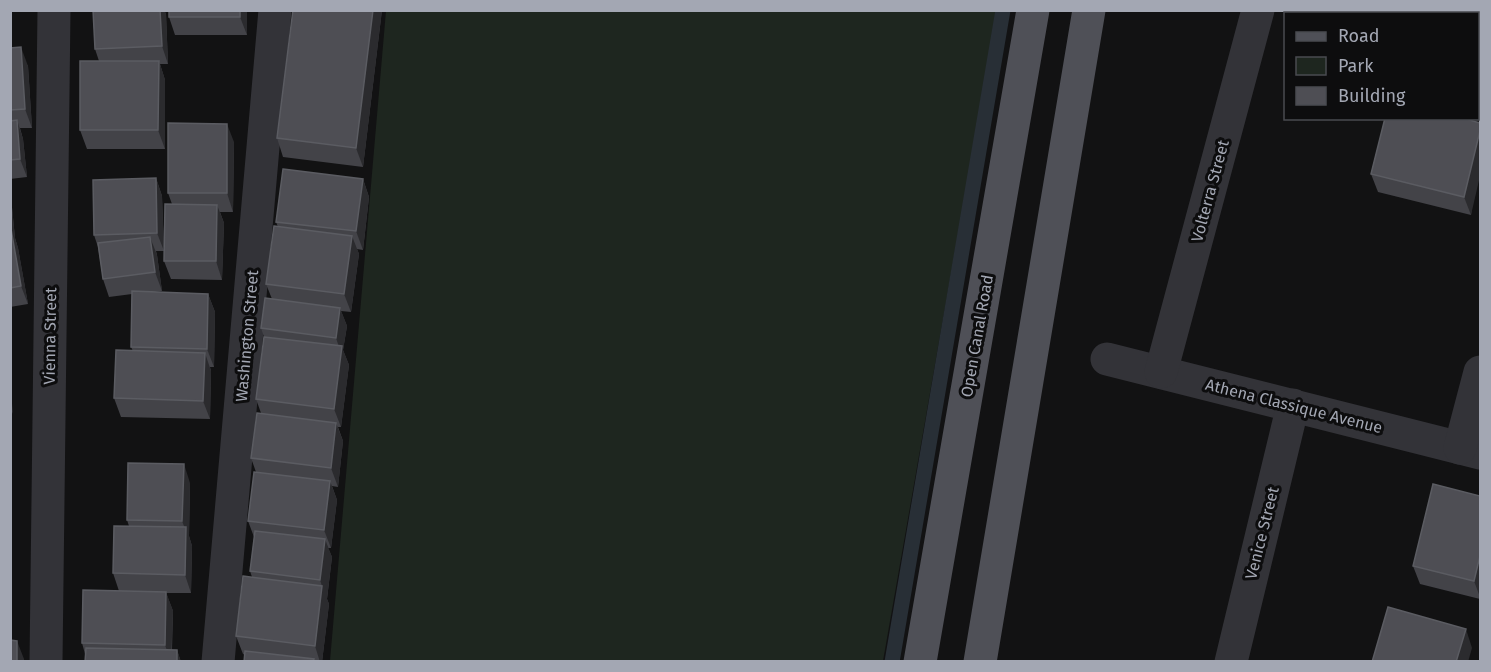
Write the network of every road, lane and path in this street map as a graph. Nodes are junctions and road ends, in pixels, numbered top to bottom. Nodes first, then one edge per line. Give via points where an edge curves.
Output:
1 (54, 10) edge
2 (275, 10) edge
3 (1033, 10) edge
4 (1089, 10) edge
5 (1258, 10) edge
6 (1107, 359) dead end
7 (1161, 372) junction
8 (1480, 372) edge
9 (1293, 405) junction
10 (1470, 450) edge
11 (46, 662) edge
12 (218, 662) edge
13 (921, 662) edge
14 (980, 662) edge
15 (1231, 662) edge

1 - 11 street, Vienna Street
2 - 12 street, Washington Street
3 - 13 main road, Open Canal Road
4 - 14 main road
5 - 7 street, Volterra Street
6 - 7 street, Athena Classique Avenue
7 - 9 street, Athena Classique Avenue
8 - 10 street
9 - 10 street, Athena Classique Avenue
9 - 15 street, Venice Street

